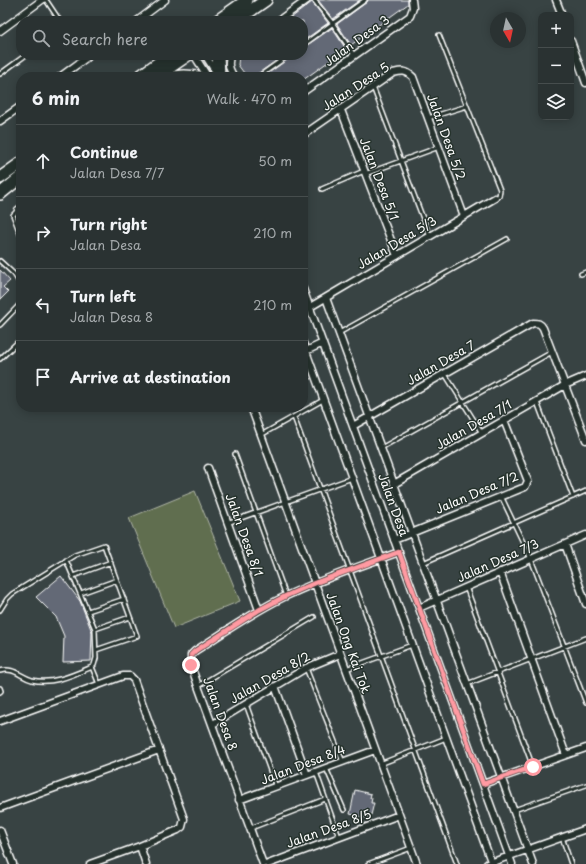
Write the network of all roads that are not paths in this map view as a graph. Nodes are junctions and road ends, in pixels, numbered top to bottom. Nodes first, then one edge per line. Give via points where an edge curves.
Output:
1 (42, 0) edge
2 (46, 0) edge
3 (165, 0) edge
4 (247, 0) edge
5 (266, 0) edge
6 (308, 0) edge
7 (314, 0) edge
8 (365, 0) edge
9 (412, 0) edge
10 (556, 0) edge
11 (561, 12) edge
12 (20, 16) edge
13 (57, 16) edge
14 (144, 16) edge
15 (224, 16) edge
16 (243, 16) edge
17 (285, 16) edge
18 (16, 19) edge
19 (333, 24) junction
20 (0, 31) edge
21 (439, 35) dead end
22 (308, 42) edge
23 (574, 48) edge
24 (355, 56) junction
25 (19, 60) edge
26 (83, 60) edge
27 (162, 60) edge
28 (181, 60) edge
29 (199, 60) edge
30 (207, 60) edge
31 (217, 60) edge
32 (229, 60) edge
33 (282, 60) edge
34 (402, 70) joint
35 (67, 72) edge
36 (146, 72) edge
37 (163, 72) edge
38 (210, 72) edge
39 (213, 72) edge
40 (216, 72) edge
41 (231, 72) edge
42 (265, 72) edge
43 (0, 74) edge
44 (586, 83) edge
45 (373, 87) junction
46 (308, 89) edge
47 (467, 106) junction
48 (16, 110) edge
49 (341, 110) junction
50 (428, 118) junction
51 (0, 121) edge
52 (308, 132) edge
53 (438, 147) junction
54 (401, 161) junction
55 (16, 166) edge
56 (365, 173) junction
57 (0, 178) edge
58 (16, 181) edge
59 (322, 189) dead end
60 (0, 194) edge
61 (495, 198) joint
62 (16, 212) edge
63 (464, 216) junction
64 (16, 223) edge
65 (430, 236) junction
66 (507, 239) dead end
67 (397, 256) junction
68 (0, 261) edge
69 (586, 272) edge
70 (581, 274) dead end
71 (16, 277) edge
72 (326, 298) junction
73 (308, 302) edge
74 (310, 307) junction
75 (16, 308) edge
76 (0, 325) edge
77 (339, 334) junction
78 (323, 343) junction
79 (16, 344) edge
80 (308, 350) edge
81 (552, 352) junction
82 (0, 359) edge
83 (308, 362) edge
84 (445, 374) junction
85 (586, 376) edge
86 (565, 385) junction
87 (323, 400) junction
88 (537, 402) junction
89 (463, 403) junction
90 (308, 409) edge
91 (253, 412) edge
92 (303, 412) edge
93 (370, 416) junction
94 (294, 417) junction
95 (504, 420) junction
96 (353, 426) junction
97 (482, 433) junction
98 (261, 435) junction
99 (586, 440) edge
100 (381, 448) junction
101 (236, 454) dead end
102 (208, 468) dead end
103 (352, 478) junction
104 (394, 484) junction
105 (320, 490) junction
106 (586, 492) edge
107 (501, 496) junction
108 (573, 497) junction
109 (285, 503) junction
110 (257, 513) junction
111 (227, 523) junction
112 (514, 523) junction
113 (411, 533) junction
114 (586, 535) edge
115 (394, 540) junction
116 (565, 544) junction
117 (399, 552) junction
118 (381, 558) junction
119 (531, 559) junction
120 (66, 560) junction
121 (111, 562) junction
122 (423, 563) junction
123 (350, 570) junction
124 (500, 572) junction
125 (73, 576) junction
126 (117, 580) junction
127 (315, 583) junction
128 (466, 587) junction
129 (81, 593) junction
130 (286, 596) junction
131 (124, 599) junction
132 (437, 600) junction
133 (586, 604) edge
134 (419, 608) junction
135 (0, 610) edge
136 (259, 610) junction
137 (88, 611) junction
138 (130, 617) junction
139 (314, 617) dead end
140 (95, 629) junction
141 (586, 638) edge
142 (412, 645) junction
143 (564, 646) junction
144 (96, 650) junction
145 (340, 654) junction
146 (381, 656) junction
147 (532, 659) junction
148 (92, 667) junction
149 (306, 668) junction
150 (346, 669) junction
151 (0, 671) edge
152 (498, 672) junction
153 (99, 684) junction
154 (467, 684) junction
155 (198, 686) junction
156 (275, 686) junction
157 (0, 688) edge
158 (0, 692) edge
159 (586, 703) edge
160 (246, 704) junction
161 (0, 721) edge
162 (213, 724) junction
163 (446, 738) junction
164 (586, 748) edge
165 (159, 750) junction
166 (375, 750) junction
167 (415, 750) junction
168 (566, 755) junction
169 (343, 762) junction
170 (380, 764) junction
171 (533, 767) junction
172 (326, 768) junction
173 (316, 772) junction
174 (307, 775) junction
175 (501, 778) junction
176 (483, 784) junction
177 (586, 785) edge
178 (276, 787) junction
179 (325, 799) junction
180 (239, 800) junction
181 (0, 808) edge
182 (344, 810) dead end
183 (513, 810) junction
184 (399, 815) junction
185 (250, 829) junction
186 (586, 829) edge
187 (0, 830) edge
188 (339, 837) junction
189 (562, 837) junction
190 (140, 846) junction
191 (411, 848) junction
192 (527, 849) junction
193 (509, 856) junction
194 (490, 863) edge
195 (13, 864) edge
196 (90, 864) edge
197 (146, 864) edge
198 (263, 864) edge
199 (268, 864) edge
200 (368, 864) edge
201 (417, 864) edge
202 (457, 864) edge
203 (512, 864) edge
204 (533, 864) edge
205 (571, 864) edge

1 - 12 street
2 - 13 lane
3 - 14 street
4 - 15 highway
5 - 16 highway
6 - 17 street
7 - 19 lane
8 - 19 lane
9 - 24 street, Jalan Desa 3 via 410,16
10 - 11 street
18 - 20 street
19 - 22 lane
19 - 24 lane
21 - 47 lane
23 - 44 street
24 - 46 street, Jalan Desa 3
25 - 43 lane
26 - 35 street
27 - 36 highway
28 - 37 highway
29 - 38 street
30 - 39 street
31 - 40 highway
32 - 41 street
33 - 42 lane
34 - 45 street, Jalan Desa 5
34 - 50 street, Jalan Desa 5/2 via 413,77
45 - 49 street, Jalan Desa 5
45 - 54 lane
47 - 50 lane
47 - 61 lane via 500,190 499,196
48 - 51 street
49 - 52 street, Jalan Desa 5
49 - 56 street, Jalan Desa 5/1
50 - 53 street, Jalan Desa 5/2
53 - 54 lane
53 - 63 street, Jalan Desa 5/2
54 - 56 lane
54 - 65 lane
55 - 57 highway
56 - 59 lane
56 - 67 street, Jalan Desa 5/1
58 - 60 highway
61 - 63 street, Jalan Desa 5/3
62 - 64 lane via 13,215
63 - 65 street, Jalan Desa 5/3
65 - 67 street, Jalan Desa 5/3
66 - 77 lane
67 - 72 street, Jalan Desa 5/3
68 - 71 lane
69 - 70 lane
72 - 74 street, Jalan Desa 5/3
72 - 77 street, Jalan Desa
73 - 74 street, Jalan Desa
74 - 78 street, Jalan Desa
75 - 76 lane
77 - 93 street, Jalan Desa
78 - 80 street
78 - 96 street, Jalan Desa
79 - 82 lane
81 - 84 street, Jalan Desa 7 via 541,324 533,323
81 - 86 street
81 - 89 lane
83 - 87 street
84 - 89 lane
84 - 93 street, Jalan Desa 7
85 - 86 street, Jalan Desa 7/1
86 - 88 street, Jalan Desa 7/1
86 - 99 street
87 - 90 lane
87 - 103 street
88 - 95 street, Jalan Desa 7/1
88 - 108 lane
89 - 97 lane
89 - 100 lane
91 - 98 street, Jalan Ong Kai Tok
92 - 94 lane
93 - 96 street, Jalan Desa 7
93 - 100 street, Jalan Desa
94 - 98 lane
94 - 105 lane
95 - 97 street, Jalan Desa 7/1
95 - 107 street, Jalan Desa 7/2 via 528,481 525,487
96 - 115 street, Jalan Desa
97 - 104 street, Jalan Desa 7/1
98 - 109 street, Jalan Ong Kai Tok
100 - 104 street, Jalan Desa
101 - 110 lane
102 - 111 street, Jalan Desa 8/1
103 - 105 lane
103 - 118 street
104 - 113 street, Jalan Desa
105 - 109 lane
105 - 123 lane
106 - 108 lane
107 - 112 lane
107 - 113 street, Jalan Desa 7/2
108 - 112 lane
109 - 110 lane
109 - 127 street, Jalan Ong Kai Tok
110 - 111 lane
110 - 130 lane
111 - 136 street, Jalan Desa 8/1
112 - 119 lane
112 - 122 lane
113 - 115 street, Jalan Desa 7/2
113 - 122 street, Jalan Desa
114 - 116 street, Jalan Desa 7/3
115 - 117 street, Jalan Desa
116 - 119 street, Jalan Desa 7/3
116 - 133 street
117 - 118 street, Jalan Desa 8
117 - 134 street, Jalan Desa
118 - 123 street, Jalan Desa 8
118 - 142 street
119 - 124 street, Jalan Desa 7/3
119 - 143 lane
120 - 121 lane via 75,554 104,545
120 - 125 lane
120 - 135 lane via 12,594
121 - 125 lane
121 - 126 lane
122 - 132 street, Jalan Desa
123 - 127 street, Jalan Desa 8
123 - 146 lane
124 - 128 street, Jalan Desa 7/3
124 - 147 street
125 - 129 lane
126 - 129 lane
126 - 131 lane
127 - 130 street, Jalan Desa 8
127 - 145 street, Jalan Ong Kai Tok
128 - 132 street, Jalan Desa 7/3
128 - 152 lane
129 - 137 lane
130 - 136 street, Jalan Desa 8
131 - 137 lane
131 - 138 lane
132 - 134 street, Jalan Desa 7/3
132 - 154 street
134 - 176 street, Jalan Desa
136 - 155 street, Jalan Desa 8 via 191,655 191,665
137 - 140 lane
138 - 140 lane
138 - 144 lane via 137,636
139 - 155 lane
140 - 144 lane
141 - 143 lane
142 - 146 lane
142 - 163 street
143 - 147 lane
143 - 159 lane
144 - 148 lane
145 - 149 street, Jalan Desa 8/2
145 - 150 street, Jalan Ong Kai Tok
146 - 150 lane
146 - 167 lane
147 - 152 lane
147 - 168 street
148 - 151 lane via 65,678 51,680 32,680 10,669
148 - 153 lane
149 - 156 street, Jalan Desa 8/2
149 - 169 lane
150 - 166 street, Jalan Ong Kai Tok
152 - 154 lane
152 - 171 lane
153 - 161 street
153 - 165 street via 123,676 130,676 134,680
154 - 175 street
155 - 162 street, Jalan Desa 8
156 - 160 street, Jalan Desa 8/2
156 - 174 street
157 - 158 lane
160 - 162 street, Jalan Desa 8/2
160 - 178 lane
162 - 180 street, Jalan Desa 8
163 - 167 lane
163 - 194 street
164 - 168 street
165 - 181 street
165 - 190 street via 184,819 182,827 178,830
166 - 169 street, Jalan Desa 8/4
166 - 170 street, Jalan Ong Kai Tok
167 - 170 lane
167 - 202 lane
168 - 171 street
169 - 172 street, Jalan Desa 8/4
170 - 184 street, Jalan Ong Kai Tok
171 - 175 street
172 - 173 street, Jalan Desa 8/4
172 - 182 lane
173 - 174 street, Jalan Desa 8/4
173 - 179 lane
174 - 178 street, Jalan Desa 8/4
175 - 176 street
175 - 183 street
176 - 193 street, Jalan Desa
177 - 183 lane
178 - 180 street, Jalan Desa 8/4
179 - 185 lane
179 - 188 lane
180 - 185 street, Jalan Desa 8
183 - 192 street
184 - 188 street, Jalan Desa 8/5
184 - 191 street, Jalan Ong Kai Tok
185 - 198 street, Jalan Desa 8
186 - 189 street
187 - 195 street
188 - 199 street, Jalan Desa 8/5
189 - 192 street
189 - 205 lane
190 - 196 street
190 - 197 street
191 - 200 lane
191 - 201 street, Jalan Ong Kai Tok
192 - 193 street
192 - 204 street
193 - 194 street
193 - 203 street, Jalan Desa

